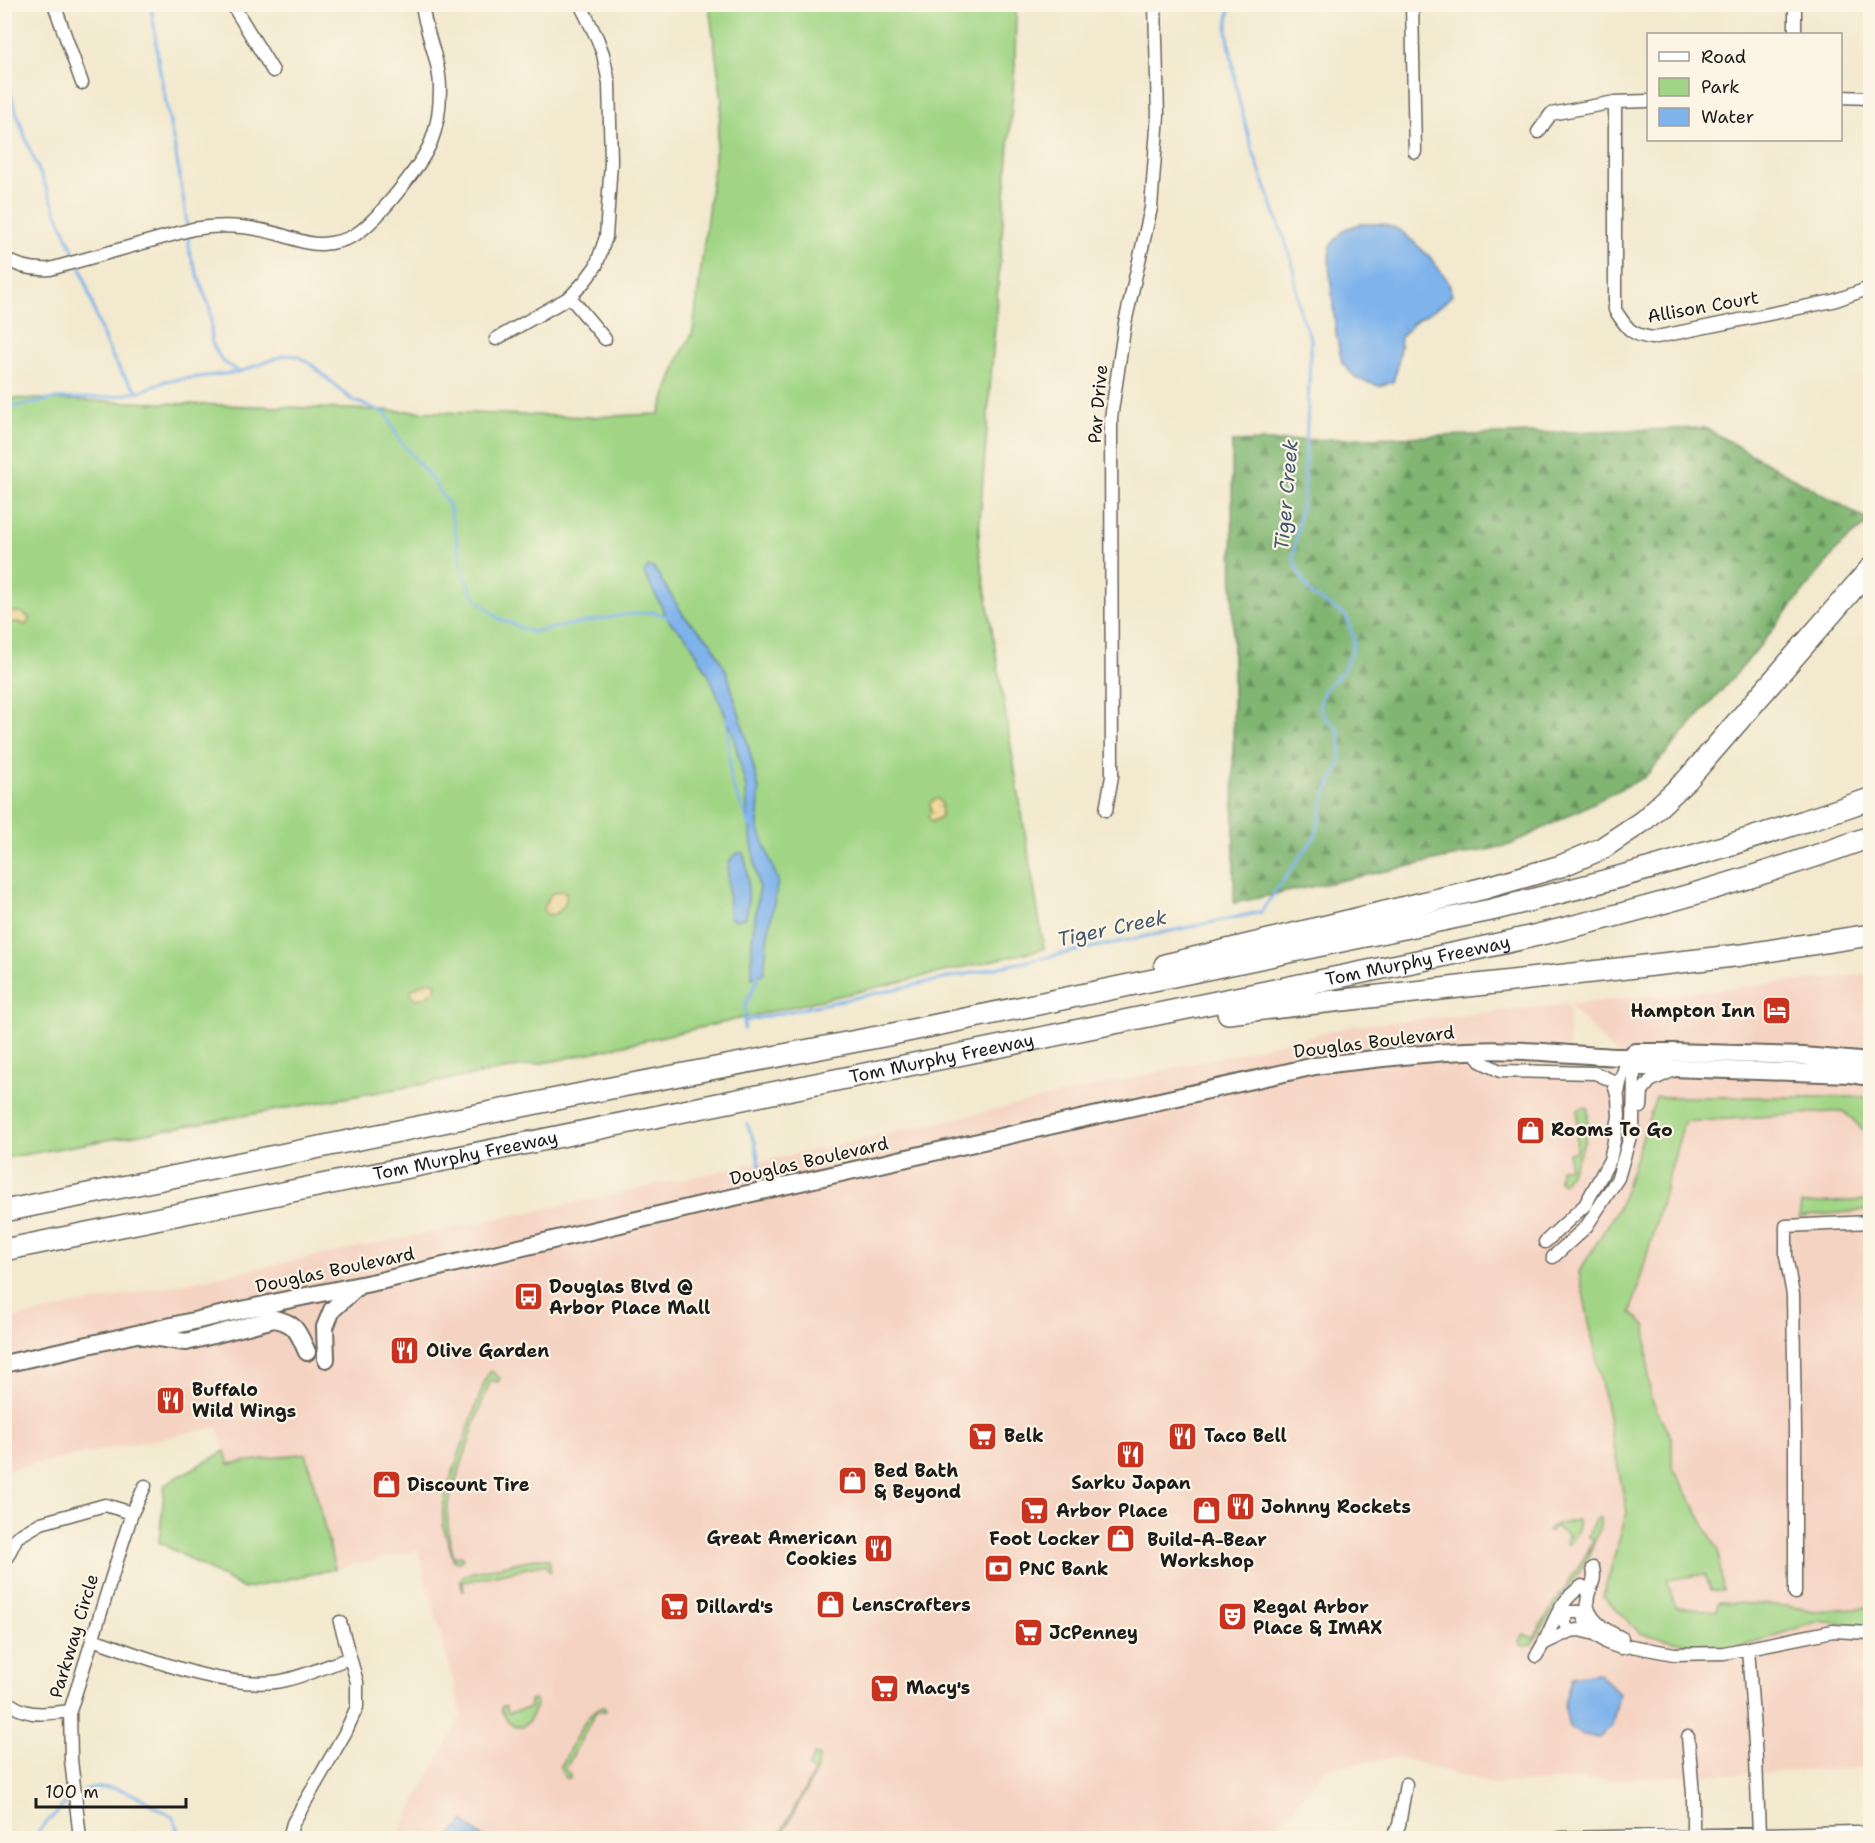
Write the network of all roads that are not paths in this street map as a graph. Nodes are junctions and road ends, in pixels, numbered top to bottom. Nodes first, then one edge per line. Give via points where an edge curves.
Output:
1 (54, 4) edge
2 (422, 4) edge
3 (580, 4) edge
4 (1155, 4) edge
5 (1412, 4) edge
6 (1795, 4) edge
7 (233, 5) edge
8 (1795, 33) edge
9 (273, 71) dead end
10 (82, 83) dead end
11 (1842, 97) edge
12 (1870, 98) edge
13 (1647, 101) edge
14 (1615, 102) junction
15 (1538, 132) dead end
16 (1415, 152) dead end
17 (4, 258) edge
18 (1870, 288) edge
19 (570, 297) junction
20 (496, 339) dead end
21 (605, 339) dead end
22 (1870, 569) edge
23 (1870, 799) edge
24 (1106, 810) dead end
25 (1870, 837) edge
26 (1870, 935) edge
27 (1108, 1025) junction
28 (888, 1035) junction
29 (1474, 1051) junction
30 (1628, 1057) junction
31 (1870, 1062) edge
32 (1680, 1069) junction
33 (1870, 1070) edge
34 (1826, 1074) junction
35 (1870, 1077) edge
36 (1618, 1098) junction
37 (1633, 1126) junction
38 (4, 1211) edge
39 (1870, 1222) edge
40 (1545, 1242) dead end
41 (4, 1250) edge
42 (1553, 1257) dead end
43 (358, 1285) junction
44 (134, 1334) junction
45 (307, 1352) dead end
46 (326, 1359) dead end
47 (4, 1364) edge
48 (145, 1486) dead end
49 (132, 1513) junction
50 (11, 1539) edge
51 (4, 1563) edge
52 (1582, 1587) junction
53 (1795, 1593) dead end
54 (1566, 1598) junction
55 (1575, 1621) junction
56 (340, 1622) dead end
57 (1550, 1625) junction
58 (1870, 1633) edge
59 (92, 1639) junction
60 (1627, 1642) junction
61 (1545, 1643) junction
62 (1607, 1643) junction
63 (1748, 1648) junction
64 (350, 1658) junction
65 (4, 1699) edge
66 (70, 1711) junction
67 (1688, 1737) dead end
68 (1406, 1784) dead end
69 (1759, 1834) junction
70 (1693, 1837) edge
71 (80, 1839) edge
72 (289, 1839) edge
73 (1392, 1839) edge
74 (1559, 1839) edge
75 (1858, 1839) edge

1 - 10 street
2 - 17 street via 439,76 436,127 418,165 378,215 352,236 311,244 242,226 207,226 50,269 30,269
3 - 19 street via 597,38 606,70 610,173 608,222 602,251 596,266
4 - 24 street, Par Drive via 1158,115 1151,208 1125,323 1111,418 1112,776
5 - 16 street
6 - 8 street
7 - 9 street
11 - 12 street
13 - 14 street
14 - 15 street via 1551,114
14 - 18 street, Allison Court via 1615,310 1635,335 1664,336 1833,301
19 - 20 street
19 - 21 street
22 - 28 highway via 1674,794 1623,835 1582,858 1485,888
23 - 28 highway, Tom Murphy Freeway via 1667,864 1503,907
25 - 27 highway, Tom Murphy Freeway via 1657,904 1521,939
26 - 27 highway via 1742,955
27 - 41 highway, Tom Murphy Freeway
28 - 38 highway, Tom Murphy Freeway
29 - 30 main road, Douglas Boulevard
29 - 36 street via 1480,1061 1500,1071 1595,1073 1613,1081
29 - 43 main road, Douglas Boulevard via 1315,1066
30 - 31 main road, Douglas Boulevard via 1635,1052 1673,1052
30 - 32 main road, Douglas Boulevard via 1641,1067
30 - 36 street
30 - 37 street via 1634,1073
32 - 34 main road, Douglas Boulevard
32 - 37 street via 1650,1082 1642,1091 1640,1120
33 - 34 main road via 1841,1067
34 - 35 main road, Douglas Boulevard
36 - 40 street via 1619,1117 1610,1160 1585,1205
37 - 42 street via 1618,1178 1586,1227
39 - 53 street via 1786,1226 1792,1295
43 - 44 main road, Douglas Boulevard
43 - 46 main road via 332,1310 325,1327
44 - 45 main road via 186,1342 274,1319 295,1327
44 - 47 main road, Douglas Boulevard
48 - 49 street, Parkway Circle
49 - 50 street via 105,1505 41,1523
49 - 59 street, Parkway Circle
50 - 51 street
52 - 54 street
52 - 55 street
52 - 60 street via 1592,1570 1595,1578 1587,1598 1590,1612 1608,1631
54 - 55 street
54 - 57 street
55 - 57 street
55 - 60 street
55 - 61 street
55 - 62 street
56 - 64 street
57 - 61 street
58 - 63 street via 1833,1631
59 - 64 street via 235,1682 277,1682
59 - 66 street, Parkway Circle
60 - 62 street via 1621,1648
60 - 63 street via 1674,1654 1724,1653
61 - 62 street via 1536,1656 1576,1638
63 - 69 street
64 - 72 street via 357,1682 357,1707 293,1823
65 - 66 street via 22,1711 40,1715
66 - 71 street, Parkway Circle via 70,1760
67 - 70 street
68 - 73 street via 1399,1825
69 - 70 street
69 - 75 street via 1858,1832
70 - 74 street

